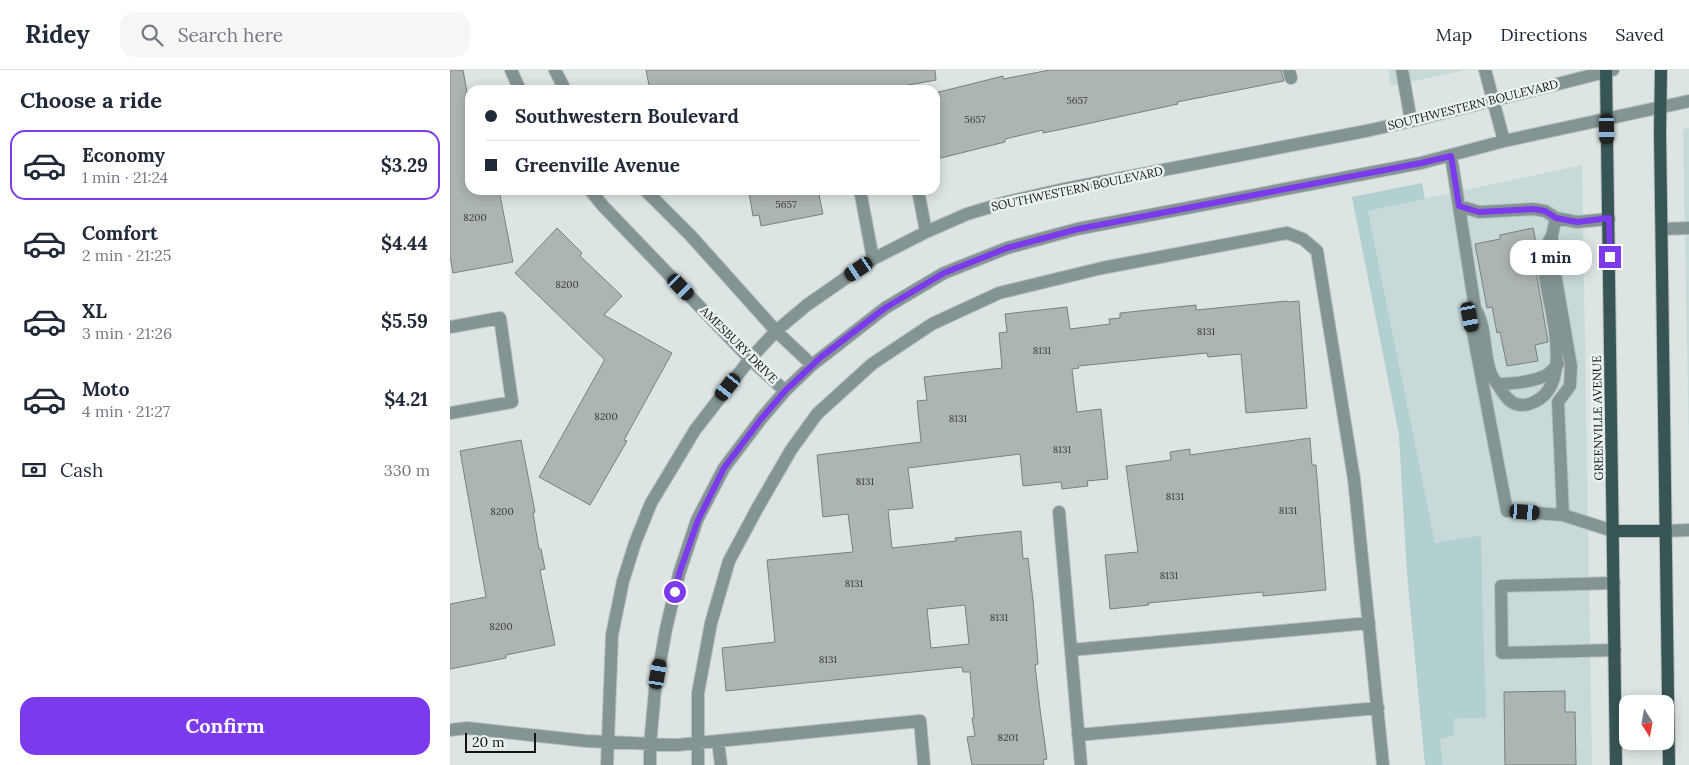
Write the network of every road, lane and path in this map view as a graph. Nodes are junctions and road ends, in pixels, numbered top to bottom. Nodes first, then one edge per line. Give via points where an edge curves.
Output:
1 (511, 70) edge
2 (554, 70) edge
3 (1402, 70) edge
4 (1485, 70) edge
5 (1608, 70) edge
6 (1661, 70) edge
7 (518, 85) edge
8 (562, 85) edge
9 (1493, 101) junction
10 (1689, 101) edge
11 (1660, 107) junction
12 (1607, 118) junction
13 (1411, 122) junction
14 (1504, 141) junction
15 (1451, 156) junction
16 (594, 195) edge
17 (650, 195) edge
18 (861, 195) edge
19 (919, 195) edge
20 (1459, 206) junction
21 (1556, 218) junction
22 (1609, 218) junction
23 (1689, 228) edge
24 (1662, 229) junction
25 (926, 232) junction
26 (1552, 235) junction
27 (873, 259) junction
28 (1475, 308) junction
29 (450, 327) edge
30 (776, 331) junction
31 (750, 359) junction
32 (1558, 364) junction
33 (812, 365) junction
34 (1498, 384) junction
35 (785, 391) junction
36 (450, 413) edge
37 (1059, 512) dead end
38 (1563, 515) junction
39 (1689, 530) edge
40 (1613, 531) junction
41 (1666, 531) junction
42 (1614, 583) junction
43 (1369, 623) junction
44 (1071, 650) junction
45 (1615, 650) junction
46 (1378, 708) junction
47 (450, 730) edge
48 (1078, 735) junction
49 (718, 741) junction
50 (608, 742) junction
51 (698, 743) junction
52 (650, 745) junction
53 (607, 765) edge
54 (650, 765) edge
55 (698, 765) edge
56 (721, 765) edge
57 (924, 765) edge
58 (1081, 765) edge
59 (1383, 765) edge
60 (1616, 765) edge
61 (1669, 765) edge

1 - 7 street
2 - 8 street
3 - 13 street
4 - 9 street
5 - 9 street, SOUTHWESTERN BOULEVARD
5 - 12 main road, GREENVILLE AVENUE
6 - 11 main road
9 - 13 street, SOUTHWESTERN BOULEVARD
9 - 14 street
10 - 11 street
11 - 12 street
11 - 24 main road
12 - 14 street
12 - 22 main road, GREENVILLE AVENUE
13 - 25 street, SOUTHWESTERN BOULEVARD via 1064,189 967,214
14 - 15 street
15 - 20 street
15 - 33 street via 1078,229 1007,248 944,273 885,308
16 - 31 street, AMESBURY DRIVE
17 - 30 street
18 - 27 street
19 - 25 street
20 - 21 street via 1479,212 1533,209 1545,211
20 - 28 street
21 - 22 street via 1577,222
21 - 26 street
22 - 40 main road, GREENVILLE AVENUE
23 - 24 street
24 - 41 main road
25 - 27 street, SOUTHWESTERN BOULEVARD
26 - 32 street via 1542,258
26 - 38 street via 1552,256 1571,366 1570,386 1558,402
27 - 30 street, SOUTHWESTERN BOULEVARD
28 - 34 street via 1481,317 1492,376
28 - 38 street via 1470,317 1507,511
29 - 36 street via 500,318 512,402
30 - 31 street, SOUTHWESTERN BOULEVARD
30 - 33 street
31 - 35 street, AMESBURY DRIVE
31 - 50 street, SOUTHWESTERN BOULEVARD via 695,430 651,503 635,543 612,635
32 - 34 street via 1542,378
32 - 34 street via 1548,391 1531,404 1514,404
33 - 35 street
35 - 52 street via 724,468 698,520 679,574 666,629 655,690
37 - 44 street
38 - 40 street
39 - 41 street
40 - 41 main road
40 - 42 main road, GREENVILLE AVENUE
41 - 61 main road
42 - 45 main road, GREENVILLE AVENUE
42 - 45 street via 1501,586 1502,653
43 - 44 street
43 - 46 street
43 - 51 street via 1354,479 1317,251 1303,239 1287,233 1269,236 1102,268 999,293 932,324 872,364 817,414 796,443 729,561 710,622 698,693
44 - 48 street
45 - 60 main road, GREENVILLE AVENUE
46 - 48 street
46 - 59 street
47 - 50 street via 467,728
48 - 58 street
49 - 51 street
49 - 56 street
49 - 57 street via 920,721
50 - 52 street
50 - 53 street, SOUTHWESTERN BOULEVARD
51 - 52 street
51 - 55 street
52 - 54 street

